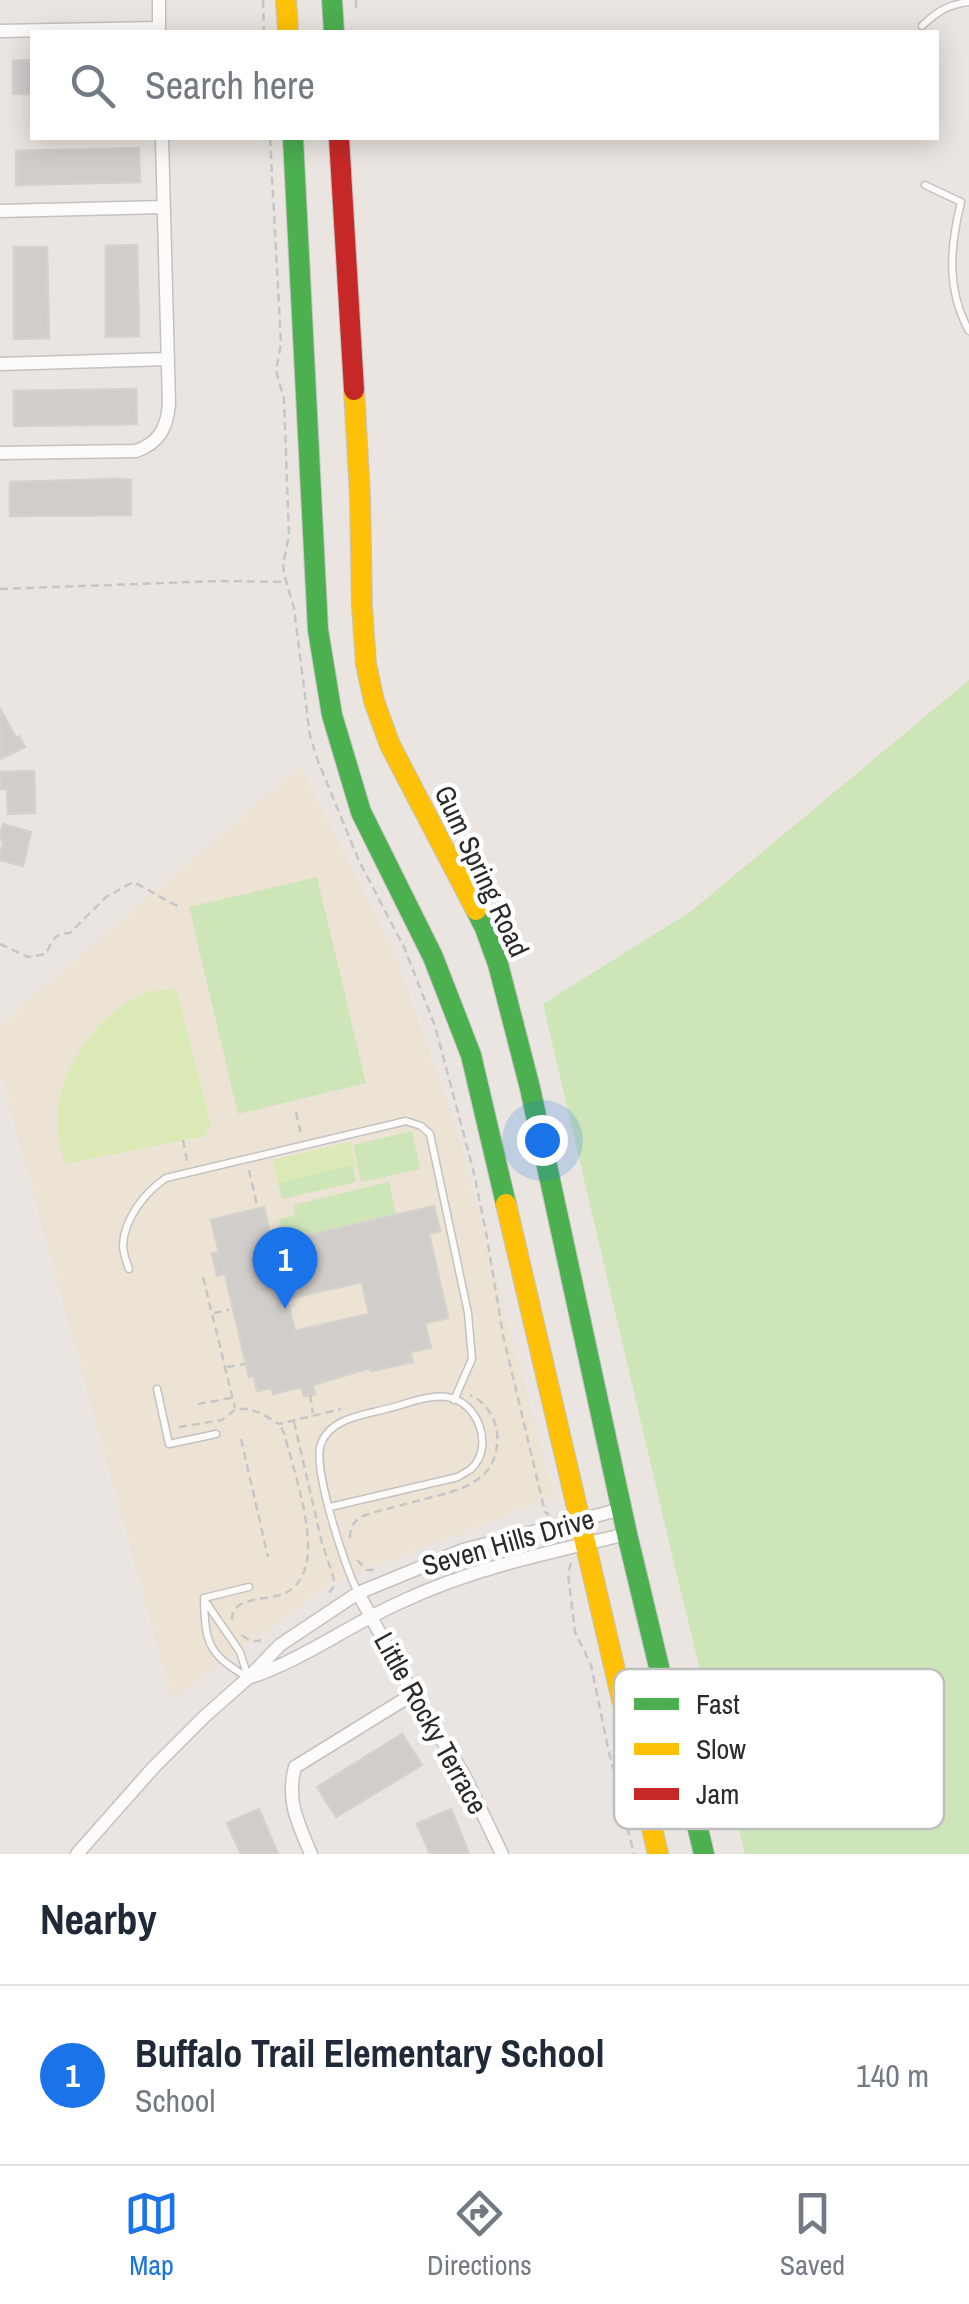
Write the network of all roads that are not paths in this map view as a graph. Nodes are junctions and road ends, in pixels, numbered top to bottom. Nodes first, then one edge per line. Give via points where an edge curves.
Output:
1 (158, 0) edge
2 (286, 0) edge
3 (332, 0) edge
4 (969, 2) edge
5 (922, 26) dead end
6 (159, 30) edge
7 (288, 30) edge
8 (334, 30) edge
9 (0, 32) edge
10 (30, 32) edge
11 (162, 140) edge
12 (293, 140) edge
13 (339, 140) edge
14 (925, 185) dead end
15 (163, 207) junction
16 (0, 211) edge
17 (969, 331) edge
18 (168, 359) junction
19 (0, 364) edge
20 (0, 454) edge
21 (129, 1268) dead end
22 (157, 1389) dead end
23 (454, 1400) junction
24 (216, 1434) dead end
25 (330, 1507) junction
26 (622, 1509) junction
27 (580, 1520) junction
28 (627, 1534) junction
29 (574, 1546) junction
30 (249, 1587) dead end
31 (358, 1593) junction
32 (204, 1598) junction
33 (370, 1616) junction
34 (659, 1669) edge
35 (248, 1678) junction
36 (614, 1693) edge
37 (413, 1694) junction
38 (651, 1829) edge
39 (698, 1829) edge
40 (77, 1854) edge
41 (310, 1854) edge
42 (502, 1854) edge
43 (658, 1854) edge
44 (704, 1854) edge

1 - 6 street
2 - 7 main road
3 - 8 main road
4 - 5 lane via 936,12
9 - 10 street
11 - 15 street
12 - 27 main road via 317,614 332,714 361,812 433,957 471,1056
13 - 26 main road, Gum Spring Road via 366,664 390,745 498,964
14 - 17 lane via 961,202 951,276
15 - 16 street
15 - 18 street
18 - 19 street
18 - 20 street via 168,416 161,436 146,448
21 - 23 lane via 125,1233 151,1188 166,1178 406,1122 421,1126 430,1134 468,1313 472,1359
22 - 24 lane via 169,1444
23 - 25 lane via 433,1398 331,1429 318,1462
23 - 25 lane via 477,1416 482,1431 474,1468
25 - 31 lane
26 - 27 street, Seven Hills Drive
26 - 28 main road, Gum Spring Road
27 - 29 main road
27 - 31 street, Seven Hills Drive via 463,1550
28 - 29 street, Seven Hills Drive
28 - 34 main road, Gum Spring Road
29 - 33 street, Seven Hills Drive via 466,1576
29 - 36 main road
30 - 32 lane
31 - 33 street, Little Rocky Terrace
31 - 35 street, Seven Hills Drive via 280,1645
32 - 35 lane via 240,1652
32 - 35 lane via 210,1646
33 - 35 street, Seven Hills Drive via 281,1667
33 - 37 street, Little Rocky Terrace
35 - 40 street, Seven Hills Drive
37 - 41 street via 295,1768 291,1801
37 - 42 street, Little Rocky Terrace
38 - 43 main road
39 - 44 main road, Gum Spring Road

